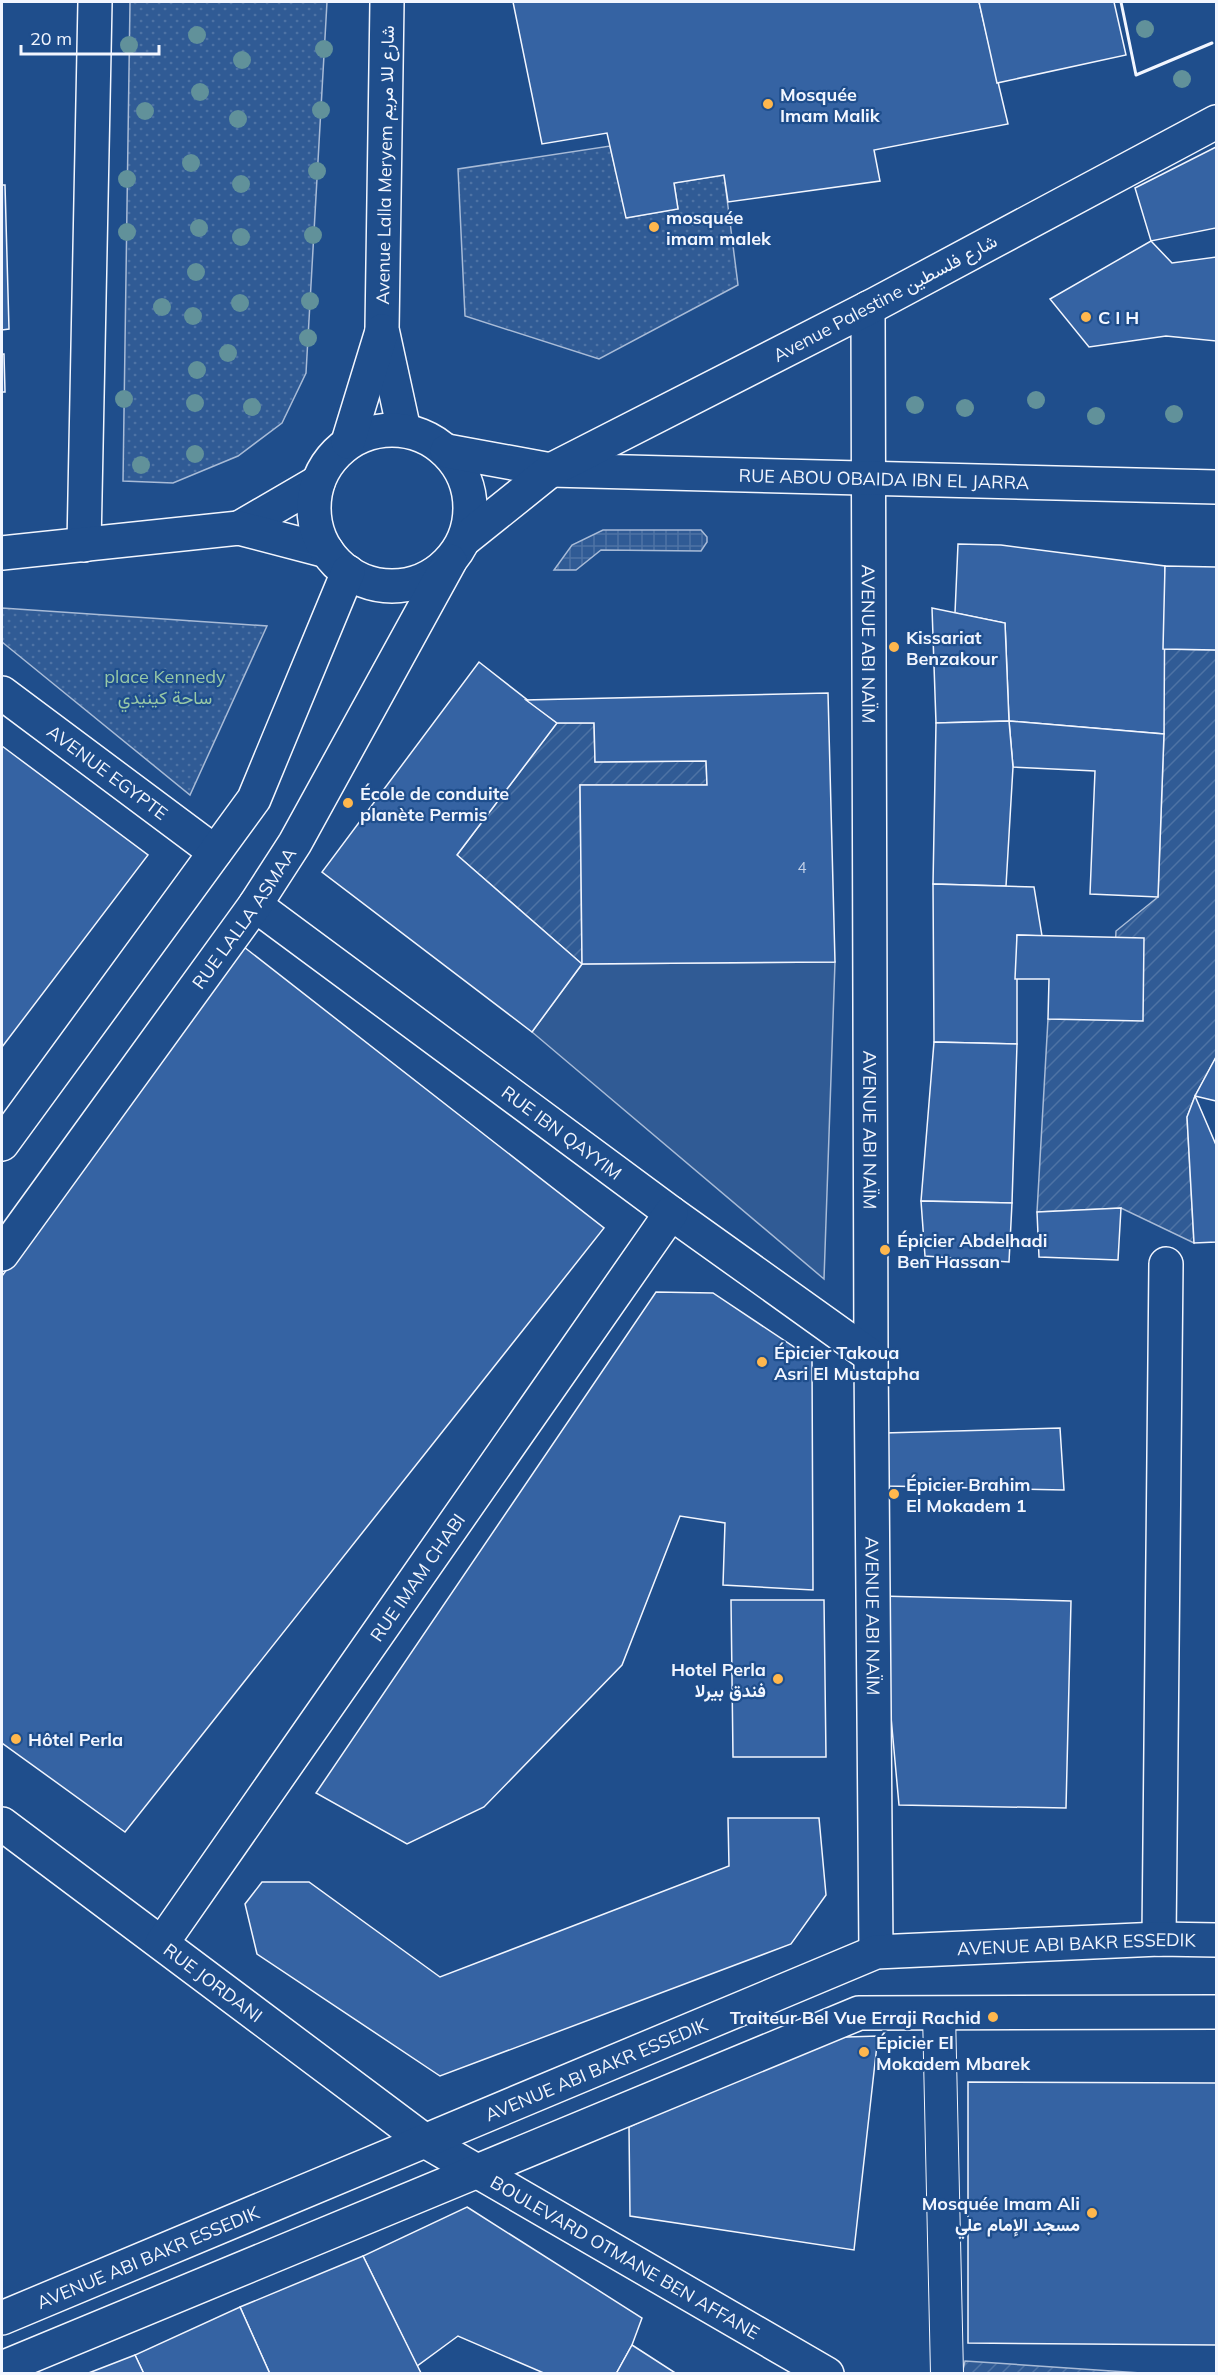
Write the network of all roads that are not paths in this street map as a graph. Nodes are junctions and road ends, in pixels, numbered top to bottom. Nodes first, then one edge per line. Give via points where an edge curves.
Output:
1 (95, 2) edge
2 (387, 2) edge
3 (1216, 122) edge
4 (868, 308) junction
5 (382, 329) junction
6 (404, 430) junction
7 (348, 442) junction
8 (447, 451) junction
9 (551, 470) junction
10 (870, 478) junction
11 (318, 482) junction
12 (1216, 487) edge
13 (239, 528) junction
14 (84, 545) junction
15 (457, 550) junction
16 (2, 554) edge
17 (337, 561) junction
18 (2, 693) edge
19 (214, 852) junction
20 (255, 905) junction
21 (2, 1144) edge
22 (671, 1213) junction
23 (2, 1254) edge
24 (1166, 1264) dead end
25 (871, 1356) junction
26 (2, 1824) edge
27 (1159, 1940) junction
28 (1216, 1940) edge
29 (162, 1943) junction
30 (876, 1952) junction
31 (1216, 2012) edge
32 (939, 2013) junction
33 (425, 2141) junction
34 (476, 2171) junction
35 (2, 2318) edge
36 (2, 2368) edge
37 (826, 2373) edge
38 (947, 2373) edge

1 - 14 street
2 - 5 street, Avenue Lalla Meryem شارع للا مريم
3 - 4 street, Avenue Palestine شارع فلسطين
4 - 9 street, Avenue Palestine شارع فلسطين
4 - 10 street, AVENUE ABI NAÏM
5 - 6 street, Avenue Lalla Meryem شارع للا مريم
5 - 7 street, Avenue Lalla Meryem شارع للا مريم
6 - 7 street via 385,429
6 - 8 street via 427,437
7 - 11 street via 330,459
8 - 9 street
8 - 15 street via 461,470 469,492 471,516
9 - 10 street, RUE ABOU OBAIDA IBN EL JARRA
9 - 15 street, Avenue Palestine شارع فلسطين
10 - 12 street, RUE ABOU OBAIDA IBN EL JARRA
10 - 25 street, AVENUE ABI NAÏM
11 - 13 street
11 - 17 street via 314,505 317,529
13 - 14 street
13 - 17 street
14 - 16 street
15 - 17 street via 433,575 412,584 368,582
15 - 20 street, RUE LALLA ASMAA via 295,843
17 - 19 street via 254,799
18 - 19 street, AVENUE EGYPTE
19 - 21 street
20 - 22 street, RUE IBN QAYYIM
20 - 23 street, RUE LALLA ASMAA
22 - 25 street, RUE IBN QAYYIM
22 - 29 street, RUE IMAM CHABI
24 - 27 street
25 - 30 street, AVENUE ABI NAÏM
26 - 29 street, RUE JORDANI
27 - 28 street, AVENUE ABI BAKR ESSEDIK
27 - 30 street, AVENUE ABI BAKR ESSEDIK
29 - 33 street, RUE JORDANI
30 - 33 street, AVENUE ABI BAKR ESSEDIK
31 - 32 street
32 - 34 street via 859,2013
32 - 38 street
33 - 34 street, BOULEVARD OTMANE BEN AFFANE
33 - 35 street, AVENUE ABI BAKR ESSEDIK
34 - 36 street
34 - 37 street, BOULEVARD OTMANE BEN AFFANE

